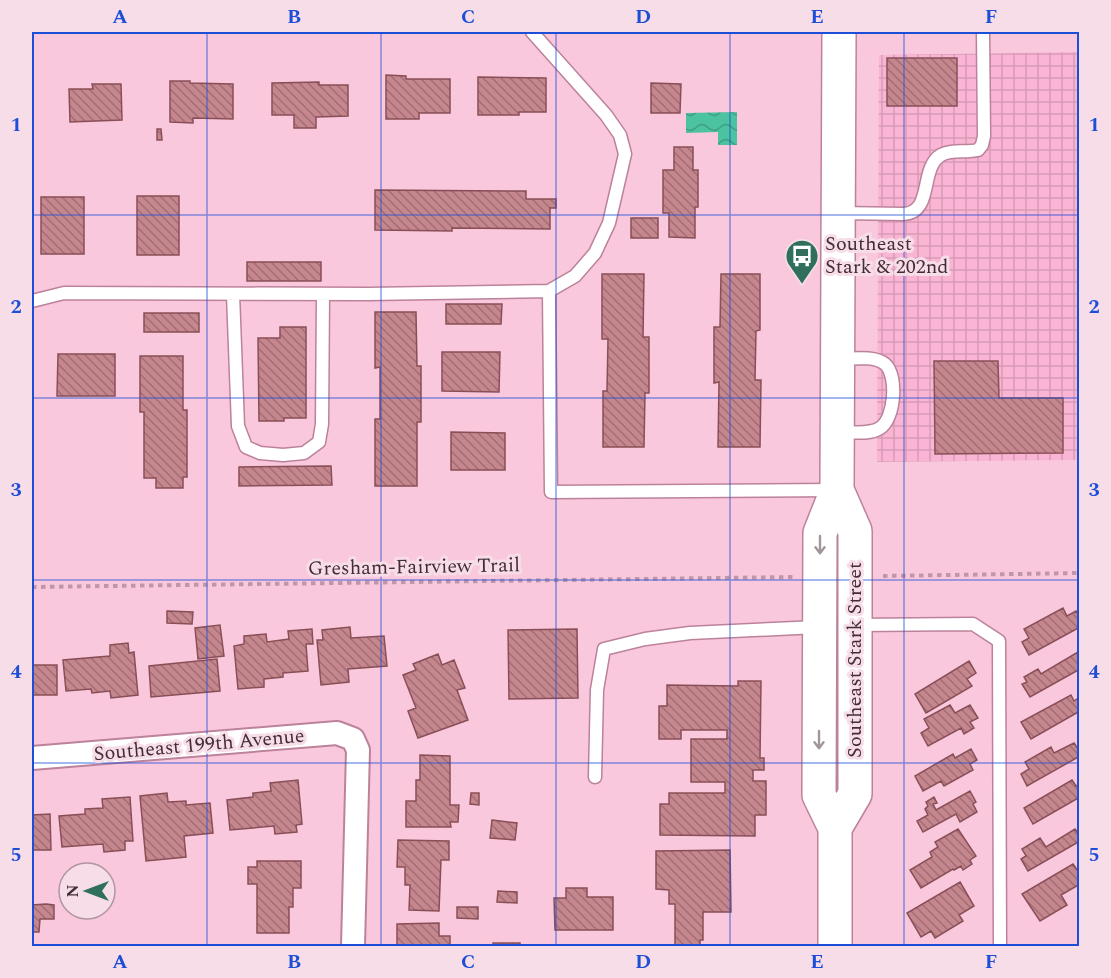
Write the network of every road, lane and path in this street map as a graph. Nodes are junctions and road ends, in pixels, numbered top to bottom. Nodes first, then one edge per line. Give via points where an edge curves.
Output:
1 (532, 32) edge
2 (839, 32) edge
3 (983, 32) edge
4 (839, 213) junction
5 (549, 291) junction
6 (233, 294) junction
7 (323, 294) junction
8 (32, 302) edge
9 (838, 359) junction
10 (837, 432) junction
11 (837, 490) junction
12 (1080, 573) edge
13 (873, 576) dead end
14 (796, 577) dead end
15 (32, 587) edge
16 (855, 625) junction
17 (819, 626) junction
18 (32, 758) edge
19 (595, 777) dead end
20 (836, 828) junction
21 (353, 946) edge
22 (835, 946) edge
23 (1000, 946) edge

1 - 5 lane via 606,114 620,135 625,154 609,223 595,253 575,276
2 - 4 main road, Southeast Stark Street
3 - 4 lane via 982,145 978,150 942,154 934,160 922,199 909,214
4 - 9 main road, Southeast Stark Street
5 - 7 lane
5 - 11 lane via 551,492
6 - 7 lane
6 - 7 lane via 238,426 246,447 284,455 304,453 319,442
6 - 8 lane via 64,293
9 - 10 main road, Southeast Stark Street
9 - 10 lane via 873,359 884,363 890,370 893,393 888,421 880,429
10 - 11 main road, Southeast Stark Street
11 - 16 main road, Southeast Stark Street via 855,531
11 -> 17 main road, Southeast Stark Street via 820,533
12 - 13 path
14 - 15 path, Gresham-Fairview Trail
16 - 20 main road, Southeast Stark Street via 855,794
16 - 23 lane via 973,624 999,641
17 - 19 lane via 690,633 604,649 597,690
17 -> 20 main road, Southeast Stark Street via 819,795
18 - 21 street, Southeast 199th Avenue via 337,734 353,739 358,750
20 - 22 main road, Southeast Stark Street

